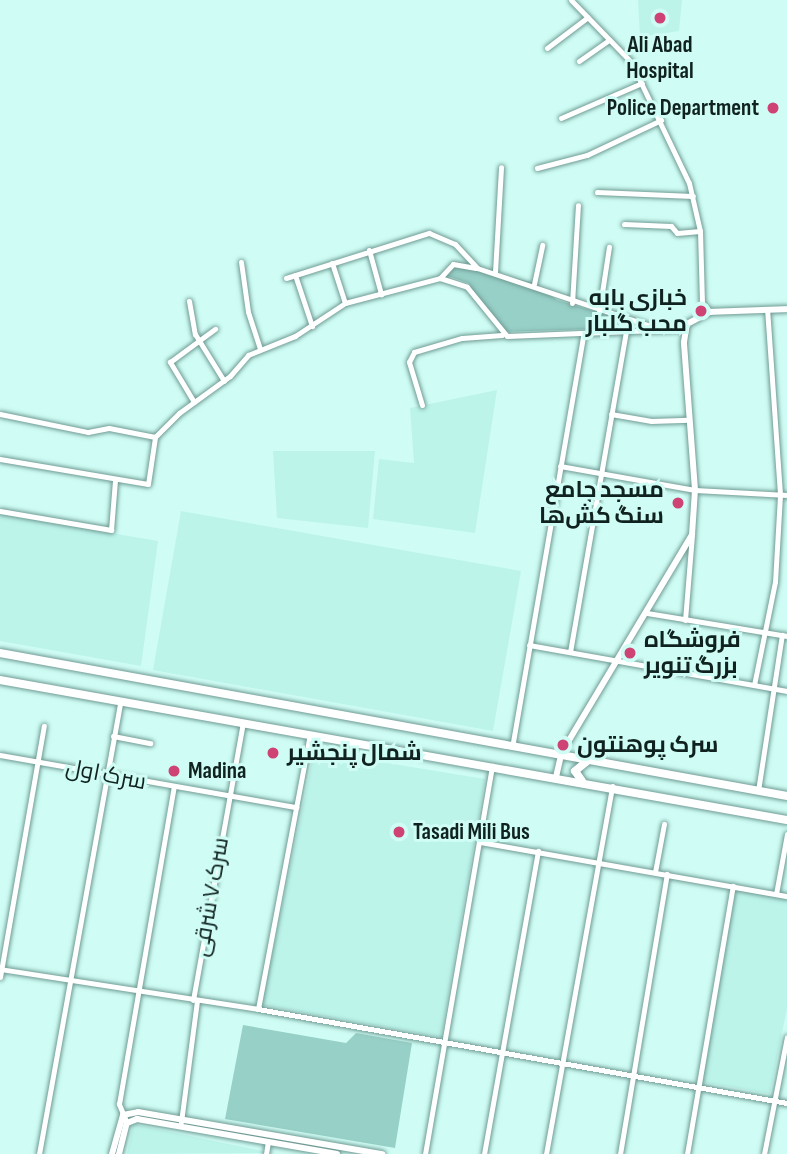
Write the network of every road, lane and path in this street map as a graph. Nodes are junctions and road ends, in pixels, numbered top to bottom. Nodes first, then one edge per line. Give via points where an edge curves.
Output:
1 (571, 0) edge
2 (588, 18) junction
3 (609, 40) junction
4 (547, 48) dead end
5 (579, 61) dead end
6 (642, 83) junction
7 (561, 118) dead end
8 (661, 120) junction
9 (501, 167) dead end
10 (537, 168) dead end
11 (597, 192) dead end
12 (693, 197) junction
13 (578, 205) dead end
14 (624, 224) dead end
15 (700, 231) junction
16 (542, 245) dead end
17 (609, 247) dead end
18 (369, 250) junction
19 (241, 262) dead end
20 (332, 263) junction
21 (477, 268) junction
22 (495, 272) junction
23 (295, 275) junction
24 (286, 278) dead end
25 (440, 278) junction
26 (534, 284) junction
27 (381, 293) junction
28 (189, 301) dead end
29 (345, 303) junction
30 (572, 303) junction
31 (767, 309) junction
32 (787, 309) edge
33 (599, 312) junction
34 (710, 312) junction
35 (312, 326) junction
36 (215, 329) dead end
37 (685, 329) junction
38 (663, 330) junction
39 (626, 332) junction
40 (584, 333) junction
41 (499, 336) junction
42 (199, 341) junction
43 (260, 349) junction
44 (224, 381) junction
45 (194, 402) junction
46 (422, 405) dead end
47 (0, 414) edge
48 (611, 414) junction
49 (690, 420) junction
50 (155, 437) junction
51 (0, 459) edge
52 (560, 466) junction
53 (602, 473) junction
54 (115, 480) junction
55 (695, 489) junction
56 (783, 495) edge
57 (0, 511) edge
58 (692, 535) junction
59 (647, 613) junction
60 (685, 620) junction
61 (764, 633) junction
62 (785, 636) edge
63 (529, 645) junction
64 (570, 652) junction
65 (0, 653) edge
66 (618, 660) junction
67 (0, 680) edge
68 (754, 685) junction
69 (772, 688) junction
70 (787, 691) edge
71 (121, 700) junction
72 (243, 722) junction
73 (44, 726) dead end
74 (310, 735) junction
75 (113, 736) junction
76 (150, 743) dead end
77 (513, 743) junction
78 (562, 752) junction
79 (0, 755) edge
80 (37, 762) junction
81 (586, 762) junction
82 (492, 766) junction
83 (105, 775) junction
84 (556, 777) junction
85 (583, 782) junction
86 (612, 786) junction
87 (174, 787) junction
88 (758, 791) junction
89 (229, 795) junction
90 (787, 796) edge
91 (296, 807) junction
92 (787, 820) edge
93 (664, 824) dead end
94 (787, 834) edge
95 (480, 842) junction
96 (538, 851) junction
97 (597, 861) junction
98 (655, 872) junction
99 (667, 874) junction
100 (733, 886) junction
101 (776, 894) junction
102 (787, 897) edge
103 (1, 969) edge
104 (0, 977) edge
105 (69, 980) junction
106 (137, 991) junction
107 (195, 1000) junction
108 (258, 1009) junction
109 (787, 1041) edge
110 (446, 1043) junction
111 (501, 1052) junction
112 (562, 1063) junction
113 (633, 1075) junction
114 (698, 1086) junction
115 (774, 1100) junction
116 (787, 1103) edge
117 (123, 1115) junction
118 (127, 1123) junction
119 (181, 1123) junction
120 (268, 1141) junction
121 (39, 1154) edge
122 (112, 1154) edge
123 (119, 1154) edge
124 (266, 1154) edge
125 (337, 1154) edge
126 (382, 1154) edge
127 (425, 1154) edge
128 (484, 1154) edge
129 (546, 1154) edge
130 (620, 1154) edge
131 (687, 1154) edge
132 (764, 1154) edge

1 - 2 street
2 - 3 street
2 - 4 street
3 - 5 street
3 - 6 street via 631,62
6 - 7 street
6 - 8 street
8 - 10 street via 587,155
8 - 12 street
9 - 22 street
11 - 12 street
12 - 15 street
13 - 30 street
14 - 15 street via 671,226 675,233
15 - 34 street via 702,303
16 - 26 street
17 - 33 street
18 - 20 street
18 - 21 street via 429,233 456,244
18 - 27 street
19 - 43 street via 248,312
20 - 23 street
20 - 29 street
21 - 22 street
21 - 25 street via 453,264
22 - 26 street
23 - 24 street
23 - 35 street
25 - 27 street
25 - 41 street via 467,287
26 - 30 street
27 - 29 street
28 - 42 street
29 - 35 street
30 - 33 street
31 - 32 street
31 - 34 street
31 - 56 street
33 - 38 street
34 - 37 street
35 - 43 street
36 - 42 street
37 - 38 street
37 - 49 street
38 - 39 street
39 - 40 street
39 - 48 street
40 - 41 street
40 - 52 street
41 - 46 street via 462,338 414,352 409,362
42 - 44 street
42 - 45 street via 170,362
43 - 44 street
44 - 45 street
45 - 50 street
47 - 50 street via 88,432 109,428
48 - 49 street via 651,421
48 - 53 street
49 - 55 street
50 - 54 street via 148,484
51 - 54 street
52 - 53 street
52 - 63 street
53 - 55 street
53 - 64 street
54 - 57 street via 111,530
55 - 56 street
55 - 58 street
56 - 61 street via 775,582
58 - 59 street
58 - 60 street
59 - 60 street
59 - 66 street
60 - 61 street
61 - 62 street
61 - 68 street
62 - 69 street
63 - 64 street
63 - 77 street
64 - 66 street
65 - 77 main road
66 - 68 street
66 - 78 street
67 - 71 main road
68 - 69 street
69 - 70 street
69 - 88 street
71 - 72 main road
71 - 75 street
72 - 74 main road
72 - 89 street, سرک ۷ شرقی
73 - 80 street
74 - 82 main road
74 - 91 street
75 - 76 street
75 - 83 street
77 - 78 main road
78 - 81 main road
78 - 84 street
79 - 80 street, سرک‌ اول
80 - 83 street, سرک‌ اول
80 - 103 street
81 - 85 main road via 575,771
81 - 88 main road
82 - 84 main road
82 - 95 street
83 - 87 street, سرک‌ اول
83 - 105 street
84 - 85 main road
85 - 86 main road
86 - 92 main road
86 - 97 street
87 - 89 street, سرک‌ اول
87 - 106 street
88 - 90 main road
89 - 91 street, سرک‌ اول
89 - 107 street, سرک ۷ شرقی
91 - 108 street
93 - 98 street
94 - 101 street
95 - 96 street
95 - 110 street
96 - 97 street
96 - 111 street
97 - 98 street
97 - 112 street
98 - 99 street
99 - 100 street
99 - 113 street
100 - 101 street
100 - 114 street
101 - 102 street
103 - 104 street
103 - 105 street
105 - 106 street
105 - 121 street
106 - 107 street
106 - 117 street via 118,1104
107 - 108 street
107 - 119 street, سرک ۷ شرقی
108 - 110 street
109 - 115 street
110 - 111 street
110 - 127 street
111 - 112 street
111 - 128 street
112 - 113 street
112 - 129 street
113 - 114 street
113 - 130 street
114 - 115 street
114 - 131 street
115 - 116 street
115 - 132 street
117 - 118 street
117 - 119 street via 138,1112
117 - 122 street
118 - 119 street via 136,1119
118 - 123 street
119 - 120 street
119 - 126 street
120 - 124 street
120 - 125 street

